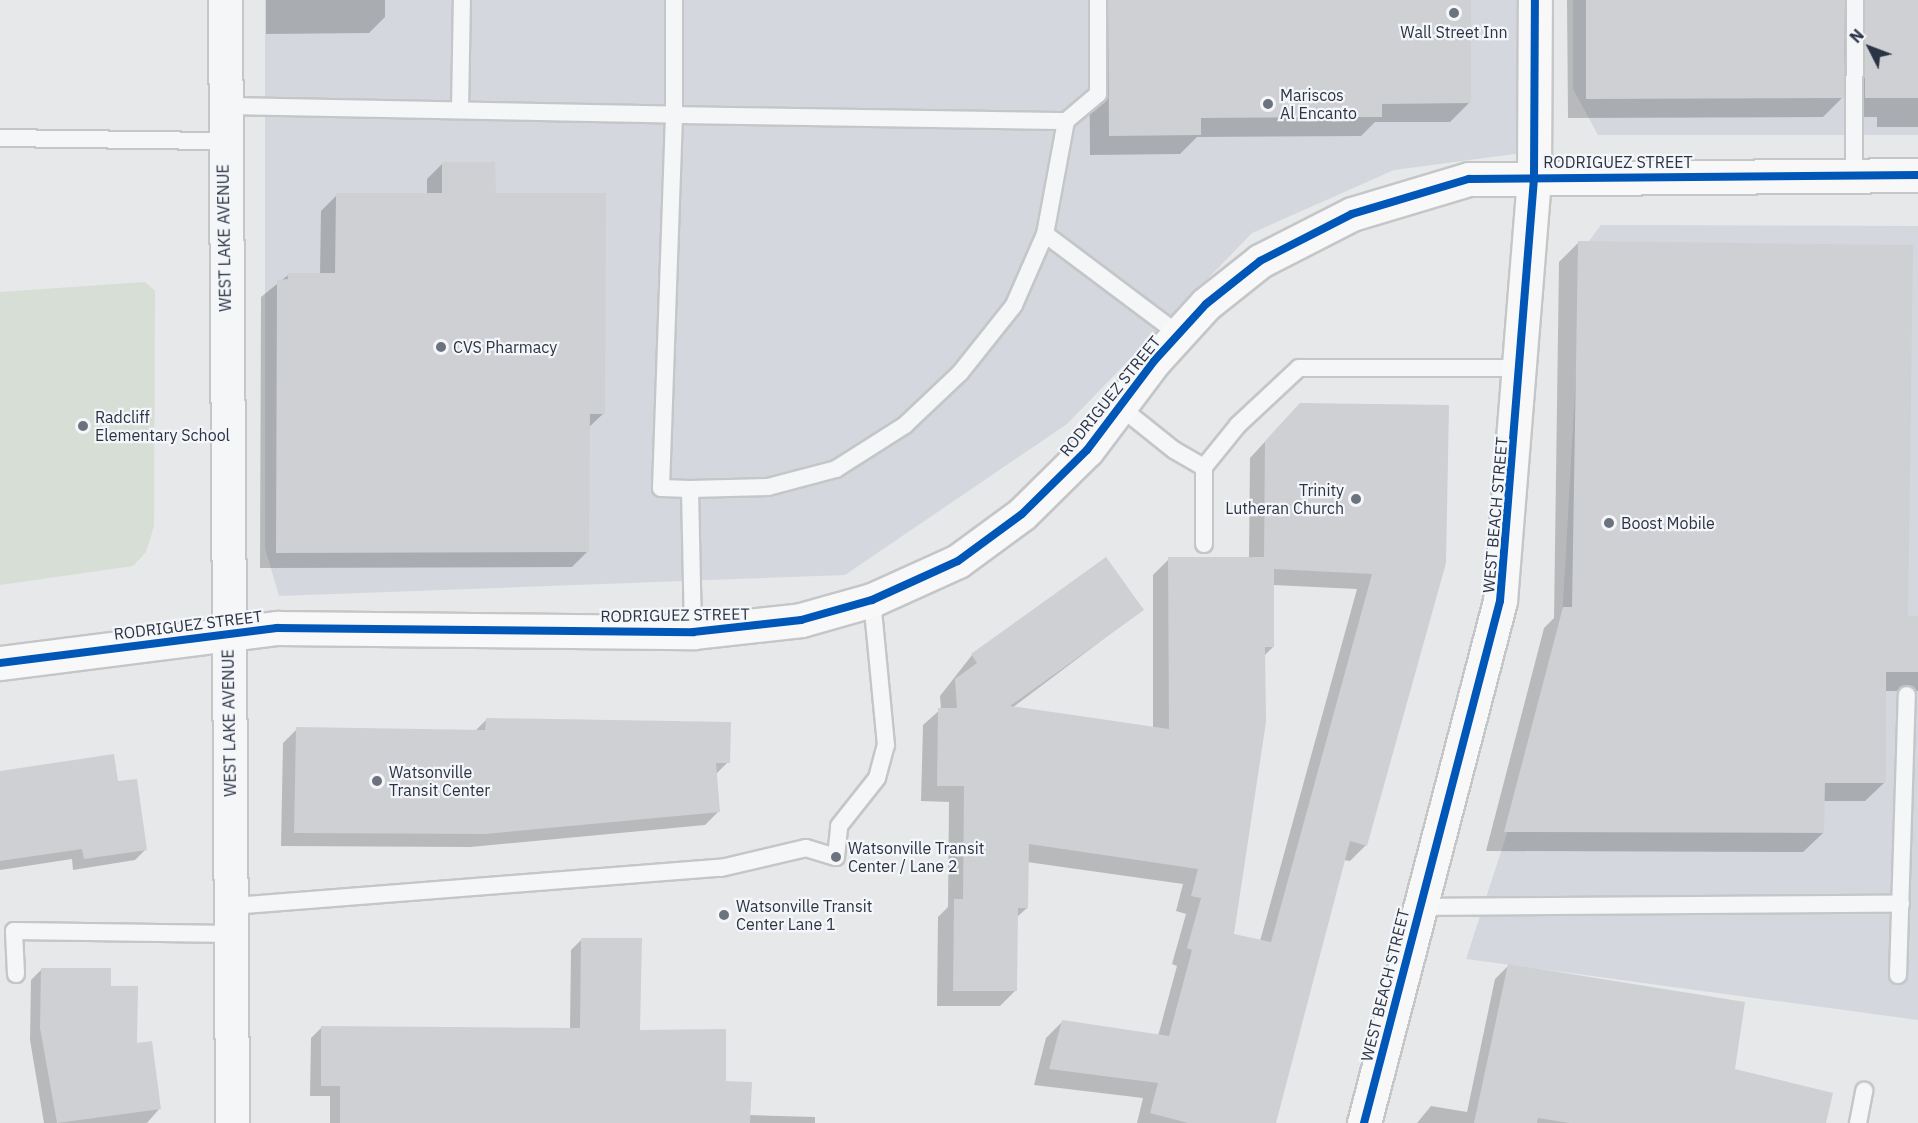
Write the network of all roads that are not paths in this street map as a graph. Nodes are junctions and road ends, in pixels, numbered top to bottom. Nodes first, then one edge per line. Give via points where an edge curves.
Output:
1 (225, 0) edge
2 (462, 0) edge
3 (674, 0) edge
4 (1098, 0) edge
5 (1535, 0) edge
6 (1855, 0) edge
7 (224, 106) junction
8 (460, 110) junction
9 (674, 115) junction
10 (1066, 121) junction
11 (0, 138) edge
12 (223, 141) junction
13 (1854, 174) junction
14 (1534, 175) junction
15 (1918, 175) edge
16 (1045, 234) junction
17 (1178, 334) junction
18 (1520, 368) junction
19 (1119, 406) junction
20 (1204, 467) junction
21 (690, 489) junction
22 (1204, 544) dead end
23 (872, 600) junction
24 (227, 632) junction
25 (693, 632) junction
26 (0, 663) edge
27 (1907, 695) dead end
28 (1901, 904) junction
29 (1418, 907) junction
30 (233, 920) junction
31 (16, 974) dead end
32 (1899, 975) dead end
33 (1864, 1091) dead end
34 (232, 1123) edge
35 (1364, 1123) edge
36 (1858, 1123) edge

1 - 7 street, WEST LAKE AVENUE
2 - 8 lane
3 - 9 lane
4 - 10 lane via 1098,94
5 - 14 street, WEST BEACH STREET
6 - 13 lane
7 - 8 lane
7 - 12 street, WEST LAKE AVENUE
8 - 9 lane
9 - 10 lane
9 - 21 lane via 661,488
10 - 16 lane
11 - 12 lane
12 - 24 street, WEST LAKE AVENUE
13 - 14 street, RODRIGUEZ STREET
13 - 15 street, RODRIGUEZ STREET
14 - 17 street, RODRIGUEZ STREET via 1469,179 1352,214 1260,261
14 - 18 street, WEST BEACH STREET
16 - 17 lane
16 - 21 lane via 1014,305 960,373 905,425 836,469 768,487
17 - 19 street, RODRIGUEZ STREET
18 - 20 lane via 1299,368 1238,425
18 - 29 street, WEST BEACH STREET via 1500,601 1487,667
19 - 20 lane via 1174,450
19 - 23 street, RODRIGUEZ STREET via 1087,450 1022,514 958,561
20 - 22 lane
21 - 25 lane
23 - 25 street, RODRIGUEZ STREET via 801,620
23 - 30 lane via 886,745 876,778 839,826 836,857 806,848 721,868
24 - 25 street, RODRIGUEZ STREET
24 - 26 street, RODRIGUEZ STREET
24 - 30 street, WEST LAKE AVENUE
27 - 28 lane
28 - 29 lane
28 - 32 lane
29 - 35 street, WEST BEACH STREET
30 - 31 lane via 14,931
30 - 34 street, WEST LAKE AVENUE
33 - 36 lane

